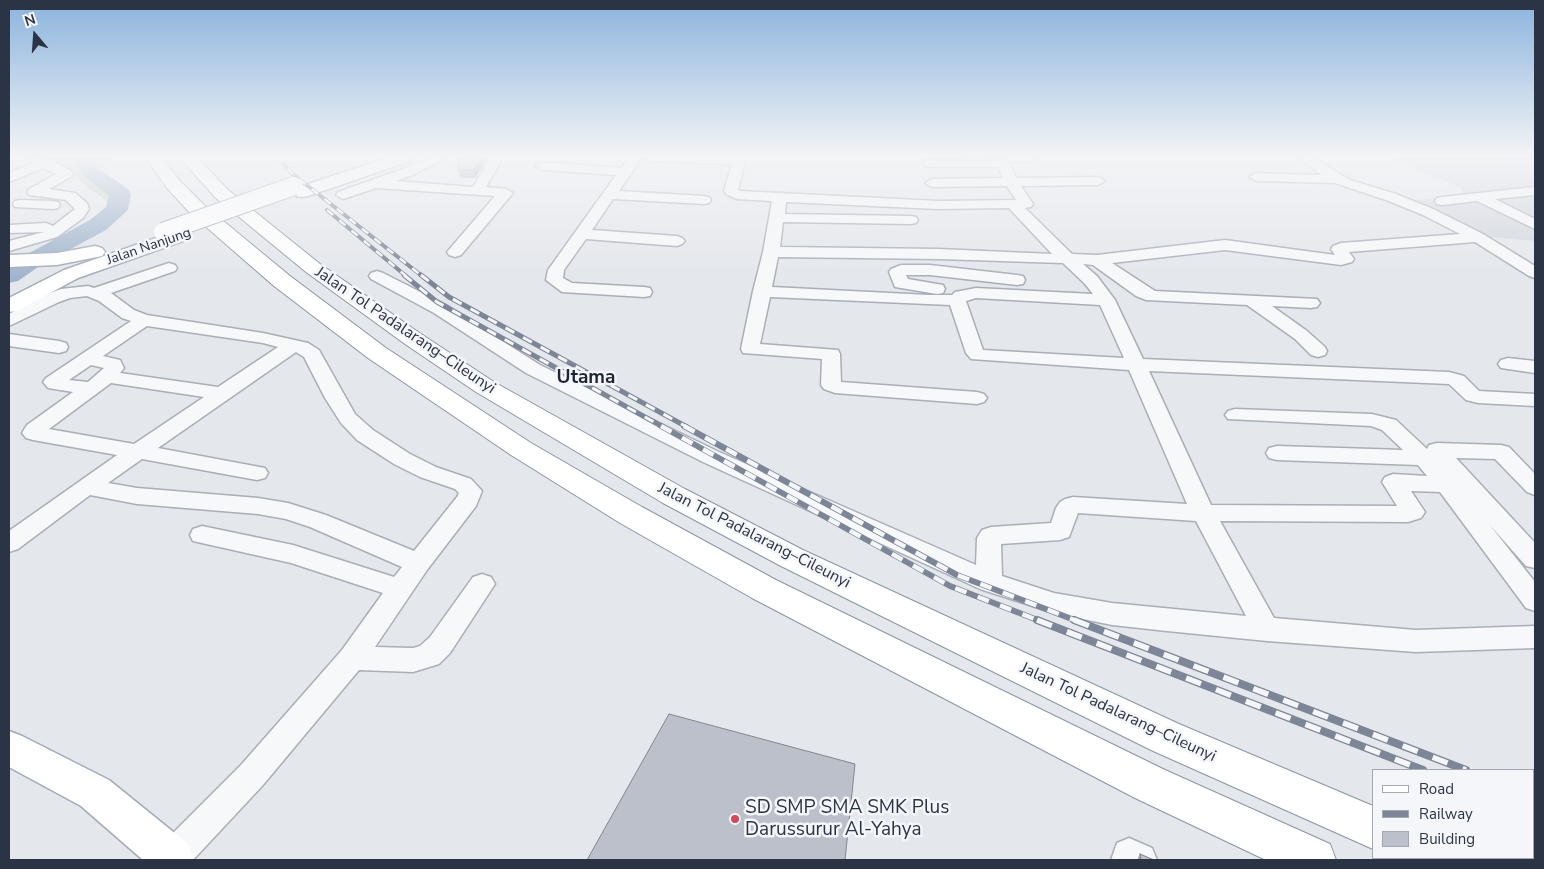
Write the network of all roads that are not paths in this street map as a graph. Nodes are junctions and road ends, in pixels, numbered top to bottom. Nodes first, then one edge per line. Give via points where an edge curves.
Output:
1 (780, 197) edge
2 (27, 198) edge
3 (187, 198) edge
4 (226, 198) edge
5 (274, 198) edge
6 (503, 198) edge
7 (608, 198) edge
8 (658, 198) edge
9 (791, 198) edge
10 (1022, 198) edge
11 (1391, 198) edge
12 (1474, 198) edge
13 (1480, 198) edge
14 (72, 199) joint
15 (704, 200) dead end
16 (1442, 201) dead end
17 (14, 203) edge
18 (1014, 205) junction
19 (911, 220) dead end
20 (776, 225) junction
21 (1535, 225) edge
22 (64, 226) junction
23 (9, 229) edge
24 (583, 234) junction
25 (885, 234) dead end
26 (170, 235) junction
27 (1478, 237) junction
28 (677, 241) dead end
29 (9, 246) edge
30 (455, 252) dead end
31 (771, 252) junction
32 (1068, 259) junction
33 (1097, 260) junction
34 (15, 266) edge
35 (169, 268) dead end
36 (55, 269) junction
37 (1535, 273) edge
38 (377, 276) dead end
39 (1017, 280) dead end
40 (762, 291) junction
41 (644, 292) dead end
42 (95, 293) junction
43 (9, 297) edge
44 (959, 298) junction
45 (1106, 300) junction
46 (1251, 300) junction
47 (1311, 303) dead end
48 (9, 306) edge
49 (144, 320) junction
50 (9, 321) edge
51 (9, 340) edge
52 (294, 345) junction
53 (59, 347) dead end
54 (1318, 351) dead end
55 (86, 358) junction
56 (1508, 364) dead end
57 (1137, 365) junction
58 (1535, 367) edge
59 (100, 382) junction
60 (223, 394) junction
61 (978, 398) dead end
62 (1535, 400) edge
63 (1235, 416) dead end
64 (138, 451) junction
65 (1277, 454) dead end
66 (1424, 458) junction
67 (257, 473) dead end
68 (86, 487) junction
69 (1535, 487) edge
70 (1460, 493) junction
71 (1203, 513) junction
72 (202, 535) dead end
73 (9, 543) edge
74 (1535, 558) edge
75 (418, 563) junction
76 (989, 582) junction
77 (482, 584) dead end
78 (400, 589) junction
79 (1535, 600) edge
80 (1267, 630) junction
81 (1535, 638) edge
82 (352, 658) junction
83 (9, 748) edge
84 (1372, 828) edge
85 (171, 859) edge
86 (1128, 860) edge
87 (1140, 860) edge
88 (1314, 860) edge

1 - 20 street
2 - 17 street
3 - 88 highway, Jalan Tol Padalarang–Cileunyi via 282,281 377,353 538,460 631,515 764,589 1150,784
4 - 84 highway, Jalan Tol Padalarang–Cileunyi via 313,268 413,339 485,387 674,496 792,558 1165,737
5 - 26 main road, Jalan Nanjung
6 - 30 street
7 - 24 street
8 - 15 street
9 - 18 street via 938,205
10 - 18 street via 1026,204
11 - 27 street
12 - 16 street
13 - 21 street
14 - 17 street via 53,205
14 - 22 street via 82,209
18 - 32 street
19 - 20 street
20 - 25 street
20 - 31 street
22 - 23 street
22 - 29 street via 48,236
24 - 28 street
24 - 41 street via 556,270 554,280 568,288
26 - 36 main road, Jalan Nanjung
26 - 36 main road, Jalan Nanjung via 118,246
27 - 33 street via 1339,248 1344,260 1221,245
27 - 37 street
31 - 32 street
31 - 40 street
32 - 33 street
32 - 45 street via 1091,280
33 - 46 street via 1152,296
34 - 36 main road
35 - 42 street
36 - 43 main road, Jalan Nanjung
36 - 48 main road, Jalan Nanjung
38 - 76 street via 440,310 533,369 711,457
39 - 44 street via 930,270 897,272 901,283 931,287
40 - 44 street via 874,298
40 - 61 street via 751,350 831,354 831,385 835,387
42 - 49 street
42 - 50 street via 80,291 53,298
44 - 45 street via 976,292
44 - 57 street via 978,355
45 - 57 street
46 - 47 street
46 - 54 street
49 - 52 street
49 - 55 street
51 - 53 street
52 - 60 street
52 - 75 street via 312,354 348,418 365,435 402,459 471,490 468,500
55 - 59 street via 113,364 114,368
55 - 59 street via 53,382
56 - 58 street
57 - 62 street via 1449,378 1457,380 1478,398
57 - 71 street
59 - 60 street
59 - 64 street via 33,433
60 - 64 street
63 - 66 street via 1378,421 1389,426
64 - 67 street
64 - 68 street
65 - 66 street
66 - 70 street
68 - 73 street
68 - 75 street via 137,496 288,511
69 - 70 street via 1501,452 1437,450
70 - 71 street via 1393,482 1412,510 1413,513 1408,514
70 - 74 street
70 - 79 street
71 - 76 street via 1072,505 1060,531 991,536
71 - 80 street
72 - 78 street via 294,554
75 - 78 street
76 - 80 street via 1054,603 1112,614
77 - 82 street via 429,656 413,660
78 - 82 street
80 - 81 street via 1416,641
82 - 85 street via 252,775
83 - 85 main road via 95,793
86 - 87 street via 1129,855

